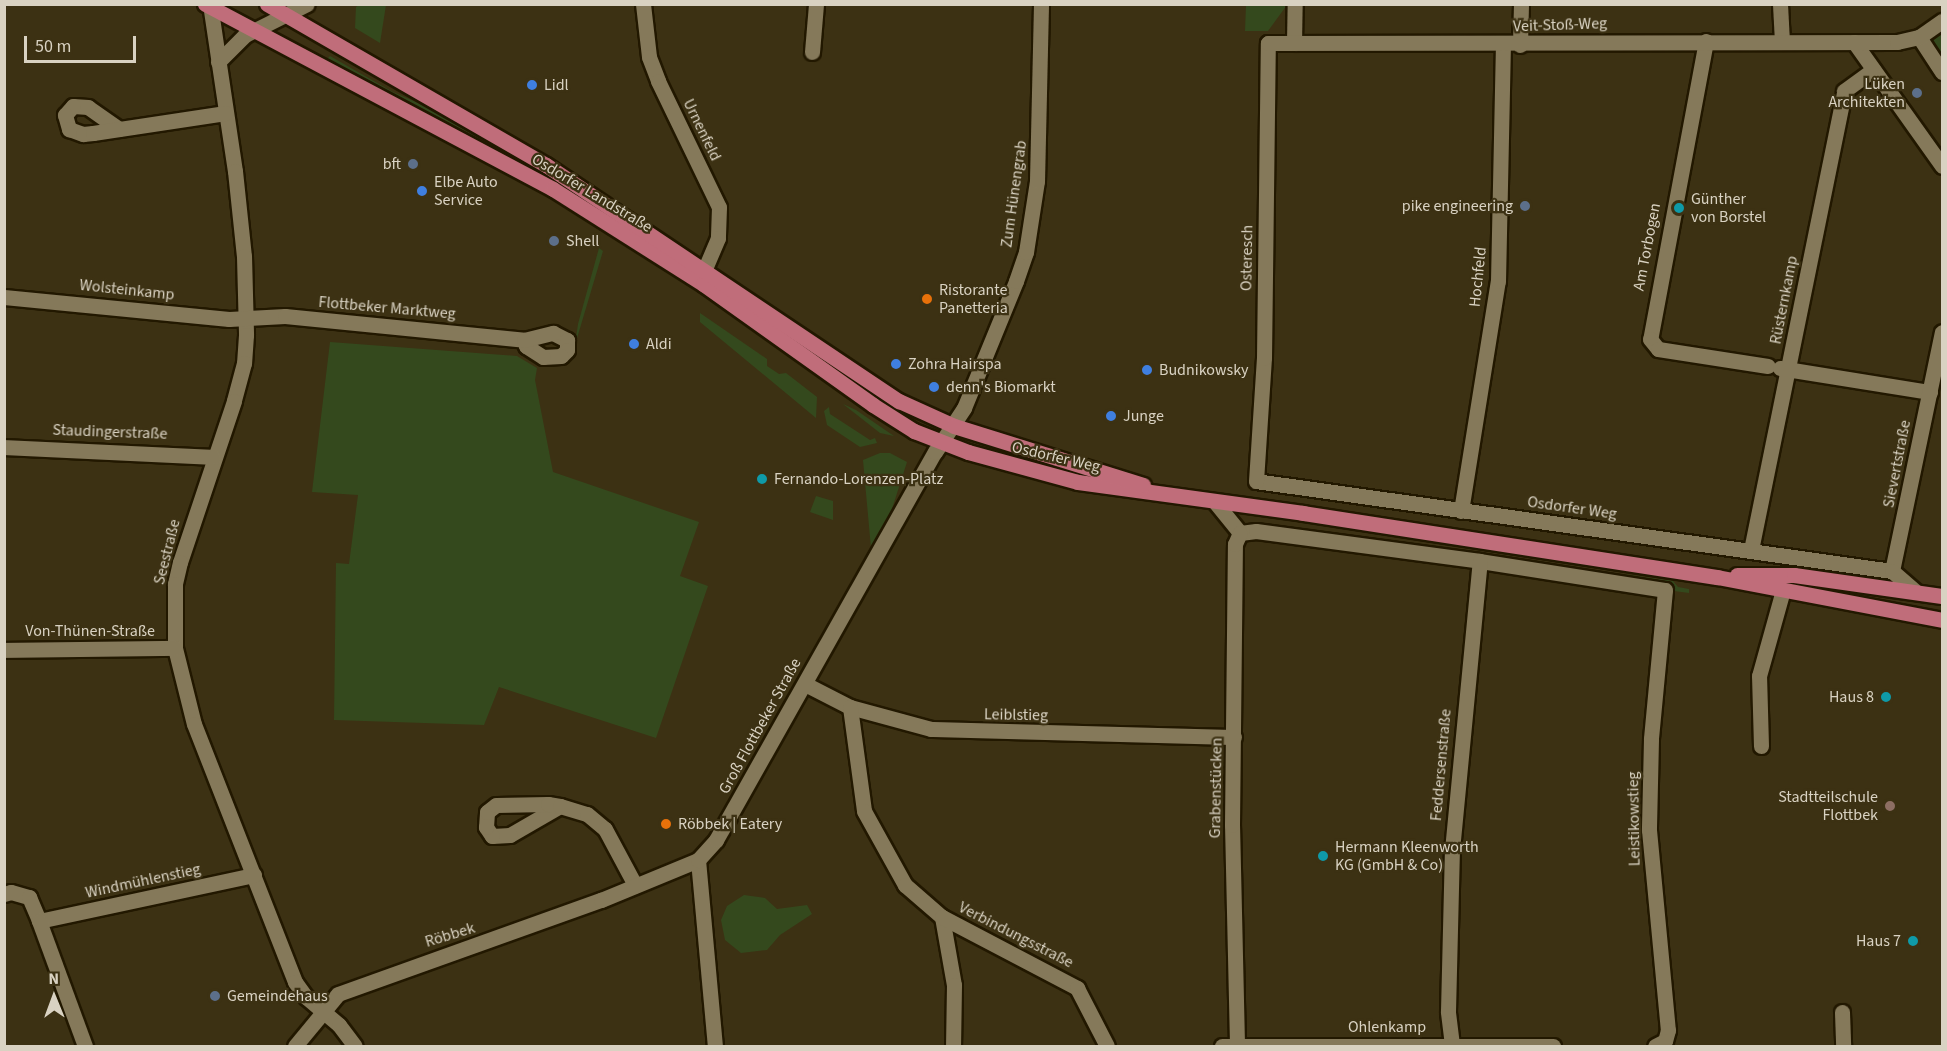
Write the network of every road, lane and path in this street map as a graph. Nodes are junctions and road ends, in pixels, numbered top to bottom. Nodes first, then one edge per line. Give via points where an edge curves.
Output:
1 (267, 4) edge
2 (307, 4) edge
3 (643, 4) edge
4 (816, 4) edge
5 (1041, 4) edge
6 (1295, 4) edge
7 (1521, 4) edge
8 (1780, 4) edge
9 (208, 5) edge
10 (286, 14) junction
11 (1942, 21) edge
12 (256, 29) junction
13 (1919, 37) junction
14 (1706, 41) junction
15 (1782, 41) junction
16 (1854, 42) junction
17 (1294, 43) junction
18 (1268, 44) joint
19 (1503, 45) junction
20 (1520, 45) junction
21 (812, 52) dead end
22 (218, 62) junction
23 (1873, 70) junction
24 (1942, 72) edge
25 (226, 113) junction
26 (119, 129) dead end
27 (1942, 166) edge
28 (705, 269) junction
29 (4, 297) edge
30 (246, 320) junction
31 (1942, 332) edge
32 (524, 340) dead end
33 (1777, 367) junction
34 (1930, 392) junction
35 (954, 426) junction
36 (941, 443) junction
37 (4, 447) edge
38 (213, 457) junction
39 (1255, 473) joint
40 (1166, 493) junction
41 (1215, 502) junction
42 (1461, 511) junction
43 (1240, 533) junction
44 (1751, 550) junction
45 (1480, 561) junction
46 (1892, 571) junction
47 (1717, 577) junction
48 (1783, 590) junction
49 (1916, 592) junction
50 (1942, 596) edge
51 (1942, 620) edge
52 (175, 648) junction
53 (4, 650) edge
54 (805, 684) junction
55 (850, 707) junction
56 (1234, 737) junction
57 (1761, 746) dead end
58 (560, 806) dead end
59 (698, 860) junction
60 (254, 875) junction
61 (635, 885) junction
62 (4, 894) edge
63 (942, 917) junction
64 (39, 921) junction
65 (323, 1011) junction
66 (1842, 1012) dead end
67 (1237, 1044) junction
68 (1660, 1044) edge
69 (1452, 1045) edge
70 (85, 1047) edge
71 (295, 1047) edge
72 (355, 1047) edge
73 (716, 1047) edge
74 (953, 1047) edge
75 (1107, 1047) edge
76 (1222, 1047) edge
77 (1553, 1047) edge
78 (1843, 1047) edge

1 - 10 main road, Osdorfer Landstraße
2 - 10 street
3 - 28 street, Urnenfeld via 649,57 719,207 718,238
4 - 21 street
5 - 35 street, Zum Hünengrab via 1041,141 1032,221 1016,281 977,382
6 - 17 street
7 - 20 street
8 - 15 street
9 - 12 main road, Osdorfer Landstraße
9 - 22 street, Seestraße
10 - 12 street
10 - 28 main road, Osdorfer Landstraße via 546,165
11 - 13 street
12 - 22 street via 236,42
12 - 36 main road, Osdorfer Landstraße via 615,226 873,405
13 - 16 street, Veit-Stoß-Weg via 1897,42
13 - 24 street
14 - 15 street, Veit-Stoß-Weg
14 - 20 street, Veit-Stoß-Weg
14 - 33 street, Am Torbogen via 1650,339 1658,349
15 - 16 street, Veit-Stoß-Weg
16 - 23 street
17 - 18 street, Veit-Stoß-Weg
17 - 19 street, Veit-Stoß-Weg
18 - 39 street, Osteresch via 1264,358
19 - 20 street, Veit-Stoß-Weg
19 - 42 street, Hochfeld via 1498,281
22 - 25 street, Seestraße
23 - 27 street
23 - 33 street, Rüsternkamp via 1844,91
25 - 26 street
25 - 30 street, Seestraße via 242,234
28 - 35 main road, Osdorfer Landstraße via 872,386
29 - 30 street, Wolsteinkamp
30 - 32 street, Flottbeker Marktweg via 285,316
30 - 38 street, Seestraße via 244,363
31 - 34 street, Sievertstraße
33 - 34 street, Am Torbogen
33 - 44 street, Rüsternkamp
34 - 46 street, Sievertstraße
35 - 36 street, Zum Hünengrab
35 - 40 main road, Osdorfer Weg
36 - 40 main road, Osdorfer Weg via 1050,476
36 - 54 street, Groß Flottbeker Straße
37 - 38 street, Staudingerstraße
38 - 52 street, Seestraße via 175,585
39 - 42 street, Osdorfer Weg via 1256,481 1262,483
40 - 41 main road, Osdorfer Weg
41 - 43 street
41 - 47 main road, Osdorfer Weg
42 - 44 street, Osdorfer Weg
43 - 45 street via 1256,531
43 - 56 street, Grabenstücken via 1235,544
44 - 46 street, Osdorfer Weg
45 - 68 street, Leistikowstieg via 1659,587 1667,596 1652,739 1649,830 1668,1030
45 - 69 street, Feddersenstraße via 1452,850 1448,1011
46 - 49 street
47 - 48 main road, Osdorfer Weg
47 - 49 main road, Osdorfer Weg via 1761,573
48 - 51 main road, Osdorfer Weg
48 - 57 street via 1759,676
49 - 50 main road, Osdorfer Weg
52 - 53 street, Von-Thünen-Straße
52 - 60 street, Seestraße via 194,724
54 - 55 street, Leiblstieg
54 - 59 street, Groß Flottbeker Straße via 716,840
55 - 56 street, Leiblstieg via 932,729
55 - 63 street, Verbindungsstraße via 857,782 868,820 905,885
56 - 67 street, Grabenstücken
58 - 61 street via 601,823
59 - 61 street, Röbbek
59 - 73 street
60 - 64 street, Windmühlenstieg
60 - 65 street, Seestraße via 295,982
61 - 65 street, Röbbek via 511,935 390,972 338,994
62 - 64 street via 29,897
63 - 74 street via 954,985
63 - 75 street, Verbindungsstraße via 1077,988
64 - 70 street
65 - 71 street, Röbbek
65 - 72 street, Seestraße
66 - 78 street
67 - 69 street, Ohlenkamp
67 - 76 street, Ohlenkamp
69 - 77 street, Ohlenkamp

